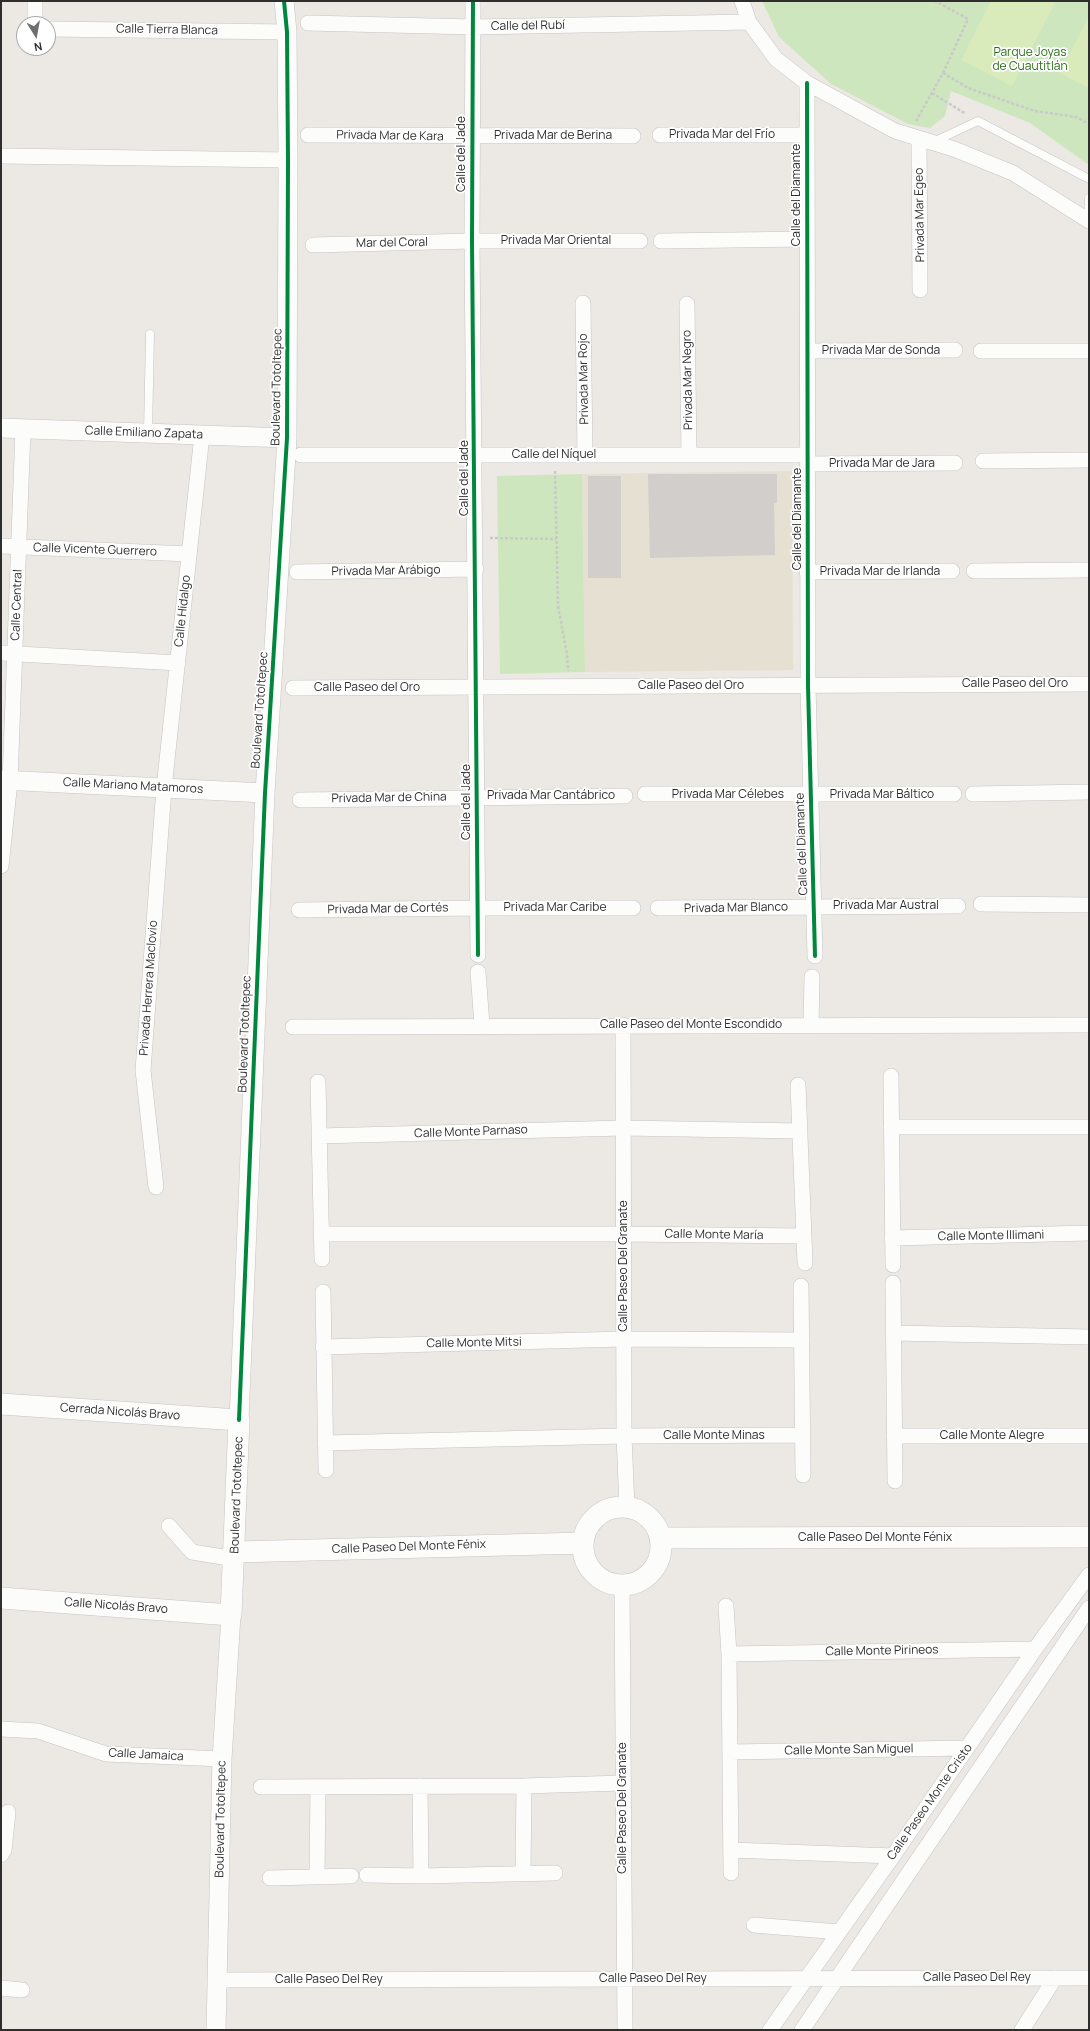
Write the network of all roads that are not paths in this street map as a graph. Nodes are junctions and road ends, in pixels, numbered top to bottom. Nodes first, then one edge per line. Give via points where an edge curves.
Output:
1 (35, 1) edge
2 (284, 1) edge
3 (473, 1) edge
4 (742, 1) edge
5 (35, 16) edge
6 (749, 22) junction
7 (308, 23) dead end
8 (473, 27) junction
9 (56, 29) edge
10 (287, 32) junction
11 (807, 83) junction
12 (308, 134) dead end
13 (660, 134) dead end
14 (807, 135) junction
15 (472, 136) junction
16 (633, 136) dead end
17 (920, 139) junction
18 (1, 156) edge
19 (288, 160) junction
20 (1089, 179) edge
21 (1089, 198) edge
22 (1089, 221) edge
23 (807, 239) junction
24 (472, 241) junction
25 (640, 241) dead end
26 (661, 241) dead end
27 (313, 245) dead end
28 (920, 290) dead end
29 (583, 303) dead end
30 (688, 304) dead end
31 (150, 334) dead end
32 (955, 350) dead end
33 (808, 351) junction
34 (980, 351) dead end
35 (1089, 351) edge
36 (1, 428) edge
37 (23, 429) junction
38 (148, 433) junction
39 (202, 435) junction
40 (287, 438) junction
41 (301, 455) dead end
42 (475, 455) junction
43 (584, 455) junction
44 (689, 455) junction
45 (808, 459) junction
46 (1089, 460) edge
47 (982, 461) dead end
48 (955, 463) dead end
49 (1, 546) edge
50 (18, 547) junction
51 (189, 554) junction
52 (476, 569) junction
53 (1089, 570) edge
54 (952, 571) dead end
55 (974, 571) dead end
56 (297, 572) dead end
57 (807, 572) junction
58 (8, 653) edge
59 (178, 663) junction
60 (1089, 684) edge
61 (808, 686) junction
62 (476, 687) junction
63 (293, 688) dead end
64 (5, 780) edge
65 (164, 788) junction
66 (1089, 792) edge
67 (265, 793) junction
68 (645, 794) dead end
69 (954, 794) dead end
70 (973, 794) dead end
71 (810, 795) junction
72 (477, 796) junction
73 (625, 796) dead end
74 (300, 800) dead end
75 (1, 866) edge
76 (981, 904) dead end
77 (1089, 904) edge
78 (958, 906) dead end
79 (814, 907) junction
80 (478, 908) junction
81 (633, 908) dead end
82 (658, 908) dead end
83 (299, 910) dead end
84 (478, 955) dead end
85 (815, 956) dead end
86 (478, 972) dead end
87 (812, 977) dead end
88 (1089, 1024) edge
89 (623, 1025) junction
90 (811, 1025) junction
91 (482, 1026) junction
92 (294, 1027) dead end
93 (891, 1076) dead end
94 (318, 1082) dead end
95 (798, 1085) dead end
96 (892, 1127) junction
97 (1089, 1127) edge
98 (623, 1128) junction
99 (800, 1131) junction
100 (319, 1136) junction
101 (156, 1187) dead end
102 (1089, 1233) edge
103 (321, 1234) junction
104 (624, 1234) junction
105 (804, 1236) junction
106 (892, 1238) junction
107 (322, 1259) dead end
108 (805, 1263) dead end
109 (893, 1265) dead end
110 (893, 1283) dead end
111 (802, 1286) dead end
112 (323, 1292) dead end
113 (893, 1333) junction
114 (1089, 1337) edge
115 (624, 1339) junction
116 (802, 1340) junction
117 (323, 1347) junction
118 (1, 1404) edge
119 (239, 1420) junction
120 (803, 1435) junction
121 (624, 1436) junction
122 (894, 1436) junction
123 (1089, 1436) edge
124 (325, 1443) junction
125 (326, 1470) dead end
126 (803, 1475) dead end
127 (895, 1481) dead end
128 (628, 1507) junction
129 (169, 1526) dead end
130 (1089, 1537) edge
131 (661, 1538) junction
132 (583, 1542) junction
133 (235, 1556) junction
134 (1089, 1575) edge
135 (622, 1585) junction
136 (1, 1598) edge
137 (726, 1606) dead end
138 (1089, 1608) edge
139 (232, 1615) junction
140 (1035, 1649) junction
141 (729, 1654) junction
142 (1, 1729) edge
143 (967, 1748) junction
144 (730, 1752) junction
145 (222, 1759) junction
146 (623, 1783) junction
147 (420, 1786) junction
148 (524, 1786) junction
149 (261, 1787) dead end
150 (318, 1787) junction
151 (8, 1812) dead end
152 (731, 1850) junction
153 (1, 1855) edge
154 (893, 1856) junction
155 (523, 1873) junction
156 (555, 1873) dead end
157 (731, 1873) dead end
158 (367, 1875) dead end
159 (317, 1876) junction
160 (351, 1876) dead end
161 (421, 1876) junction
162 (270, 1878) dead end
163 (754, 1925) dead end
164 (839, 1932) junction
165 (1055, 1978) junction
166 (1089, 1978) edge
167 (625, 1979) junction
168 (806, 1979) junction
169 (837, 1979) junction
170 (218, 1980) junction
171 (1, 1988) edge
172 (22, 1990) dead end
173 (216, 2030) edge
174 (625, 2030) edge
175 (770, 2030) edge
176 (802, 2030) edge
177 (1022, 2030) edge

1 - 5 street
2 - 10 street, Boulevard Totoltepec
3 - 8 street, Calle del Jade
4 - 6 street
6 - 8 street, Calle del Rubí
6 - 11 street via 776,59
7 - 8 street, Calle del Rubí
8 - 15 street, Calle del Jade
9 - 10 street, Calle Tierra Blanca
10 - 19 street, Boulevard Totoltepec
11 - 14 street, Calle del Diamante
11 - 17 street via 895,131
12 - 15 street, Privada Mar de Kara
13 - 14 street, Privada Mar del Frío
14 - 23 street, Calle del Diamante
15 - 16 street, Privada Mar de Berina
15 - 24 street, Calle del Jade
17 - 20 lane via 978,121
17 - 22 street via 1013,173
17 - 28 street, Privada Mar Egeo
18 - 19 street
19 - 40 street, Boulevard Totoltepec
21 - 22 lane
23 - 26 street
23 - 33 street, Calle del Diamante
24 - 25 street, Privada Mar Oriental
24 - 27 street, Mar del Coral
24 - 42 street, Calle del Jade
29 - 43 street, Privada Mar Rojo
30 - 44 street, Privada Mar Negro
31 - 38 lane
32 - 33 street, Privada Mar de Sonda
33 - 45 street, Calle del Diamante
34 - 35 street
36 - 37 street, Calle Emiliano Zapata
37 - 38 street, Calle Emiliano Zapata
37 - 50 street, Calle Central
38 - 39 street, Calle Emiliano Zapata
39 - 40 street, Calle Emiliano Zapata
39 - 51 street, Calle Hidalgo
40 - 67 street, Boulevard Totoltepec
41 - 42 street, Calle del Níquel
42 - 43 street, Calle del Níquel
42 - 52 street, Calle del Jade
43 - 44 street, Calle del Níquel
44 - 45 street, Calle del Níquel
45 - 48 street, Privada Mar de Jara
45 - 57 street, Calle del Diamante
46 - 47 street
49 - 50 street, Calle Vicente Guerrero
50 - 51 street, Calle Vicente Guerrero
50 - 58 street, Calle Central
51 - 59 street, Calle Hidalgo
52 - 56 street, Privada Mar Arábigo
52 - 62 street, Calle del Jade
53 - 55 street
54 - 57 street, Privada Mar de Irlanda
57 - 61 street, Calle del Diamante
58 - 59 street
58 - 64 street, Calle Central
59 - 65 street, Calle Hidalgo
60 - 61 street, Calle Paseo del Oro
61 - 62 street, Calle Paseo del Oro
61 - 71 street, Calle del Diamante
62 - 63 street, Calle Paseo del Oro
62 - 72 street, Calle del Jade
64 - 65 street, Calle Mariano Matamoros
64 - 75 street, Calle Central
65 - 67 street, Calle Mariano Matamoros
65 - 101 street, Privada Herrera Maclovio via 143,1070
66 - 70 street
67 - 119 street, Boulevard Totoltepec
68 - 71 street, Privada Mar Célebes
69 - 71 street, Privada Mar Báltico
71 - 79 street, Calle del Diamante
72 - 73 street, Privada Mar Cantábrico
72 - 74 street, Privada Mar de China
72 - 80 street, Calle del Jade
76 - 77 street
78 - 79 street, Privada Mar Austral
79 - 82 street, Privada Mar Blanco
79 - 85 street, Calle del Diamante
80 - 81 street, Privada Mar Caribe
80 - 83 street, Privada Mar de Cortés
80 - 84 street, Calle del Jade
86 - 91 street
87 - 90 street
88 - 90 street, Calle Paseo del Monte Escondido
89 - 90 street, Calle Paseo del Monte Escondido
89 - 91 street, Calle Paseo del Monte Escondido
89 - 98 street, Calle Paseo Del Granate
91 - 92 street, Calle Paseo del Monte Escondido
93 - 96 street
94 - 100 street
95 - 99 street
96 - 97 street
96 - 106 street
98 - 99 street
98 - 100 street, Calle Monte Parnaso
98 - 104 street, Calle Paseo Del Granate
99 - 105 street
100 - 103 street
102 - 106 street, Calle Monte Illimani
103 - 104 street
103 - 107 street
104 - 105 street, Calle Monte María
104 - 115 street, Calle Paseo Del Granate
105 - 108 street
106 - 109 street
110 - 113 street
111 - 116 street
112 - 117 street
113 - 114 street
113 - 122 street
115 - 116 street
115 - 117 street, Calle Monte Mitsi
115 - 121 street, Calle Paseo Del Granate
116 - 120 street
117 - 124 street
118 - 119 main road, Cerrada Nicolás Bravo
119 - 133 main road, Boulevard Totoltepec
120 - 121 street, Calle Monte Minas
120 - 126 street
121 - 124 street
121 - 128 street, Calle Paseo Del Granate
122 - 123 street, Calle Monte Alegre
122 - 127 street
124 - 125 street
128 - 131 main road via 639,1510 649,1517
128 - 132 main road via 615,1507 593,1519 586,1530
129 - 133 street via 192,1552
130 - 131 main road, Calle Paseo Del Monte Fénix
131 - 135 main road via 658,1561 652,1571 634,1583
132 - 133 main road, Calle Paseo Del Monte Fénix
132 - 135 main road via 584,1555 589,1567 598,1577 609,1583
133 - 139 main road, Boulevard Totoltepec
134 - 140 street, Calle Paseo Monte Cristo
135 - 146 street, Calle Paseo Del Granate
136 - 139 main road, Calle Nicolás Bravo
137 - 141 street
138 - 169 street, Calle Paseo Monte Cristo
139 - 145 street, Boulevard Totoltepec
140 - 141 street, Calle Monte Pirineos
140 - 143 street, Calle Paseo Monte Cristo
141 - 144 street
142 - 145 street, Calle Jamaica via 38,1731 106,1754
143 - 144 street, Calle Monte San Miguel
143 - 154 street, Calle Paseo Monte Cristo
144 - 152 street
145 - 170 street, Boulevard Totoltepec
146 - 148 street
146 - 167 street, Calle Paseo Del Granate
147 - 148 street
147 - 150 street
147 - 161 street
148 - 155 street
149 - 150 street
150 - 159 street
151 - 153 street via 4,1850
152 - 154 street
152 - 157 street
154 - 164 street, Calle Paseo Monte Cristo
155 - 156 street
155 - 161 street
158 - 161 street
159 - 160 street
159 - 162 street
163 - 164 street
164 - 168 street, Calle Paseo Monte Cristo
165 - 166 street, Calle Paseo Del Rey
165 - 169 street, Calle Paseo Del Rey
165 - 177 street
167 - 168 street, Calle Paseo Del Rey
167 - 170 street, Calle Paseo Del Rey
167 - 174 street, Calle Paseo Del Granate
168 - 169 street, Calle Paseo Del Rey
168 - 175 street, Calle Paseo Monte Cristo
169 - 176 street, Calle Paseo Monte Cristo
170 - 173 street, Boulevard Totoltepec
171 - 172 street

